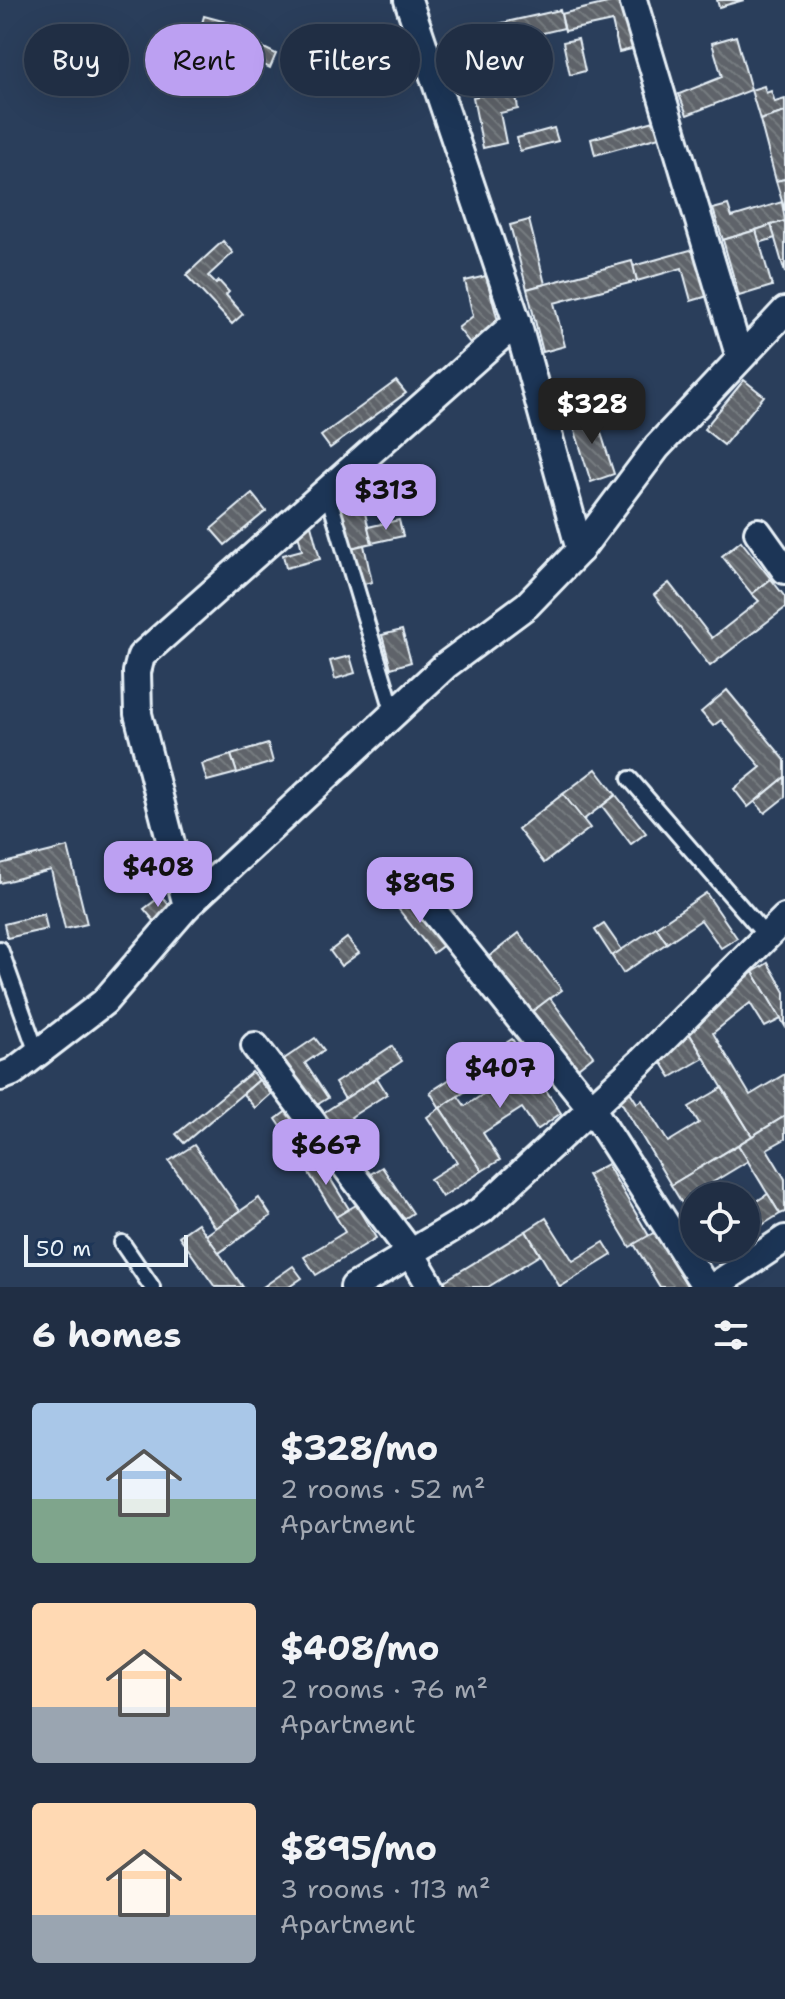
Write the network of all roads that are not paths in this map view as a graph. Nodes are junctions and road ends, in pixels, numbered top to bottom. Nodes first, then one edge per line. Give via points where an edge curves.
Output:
1 (408, 0) edge
2 (633, 0) edge
3 (785, 311) edge
4 (517, 322) junction
5 (740, 358) junction
6 (327, 491) junction
7 (758, 532) dead end
8 (580, 550) junction
9 (785, 570) edge
10 (394, 714) junction
11 (630, 779) dead end
12 (419, 893) dead end
13 (187, 906) junction
14 (785, 918) edge
15 (766, 936) junction
16 (0, 949) edge
17 (255, 1046) dead end
18 (37, 1053) junction
19 (0, 1077) edge
20 (592, 1109) junction
21 (785, 1239) edge
22 (122, 1243) dead end
23 (411, 1253) junction
24 (152, 1287) edge
25 (354, 1287) edge
26 (431, 1287) edge
27 (706, 1287) edge
28 (713, 1287) edge

1 - 4 street
2 - 5 street
3 - 5 street
4 - 6 street
4 - 8 street
5 - 8 street via 657,447
6 - 10 lane
6 - 13 street via 141,656 138,714
7 - 9 street
8 - 10 street via 527,605 446,665
10 - 13 street
11 - 15 lane
12 - 20 street
13 - 18 street via 104,1002
14 - 15 street
15 - 20 street
16 - 18 lane
17 - 23 street
18 - 19 street
20 - 23 street via 482,1210
20 - 27 street
21 - 28 street
22 - 24 lane
23 - 25 street
23 - 26 street

